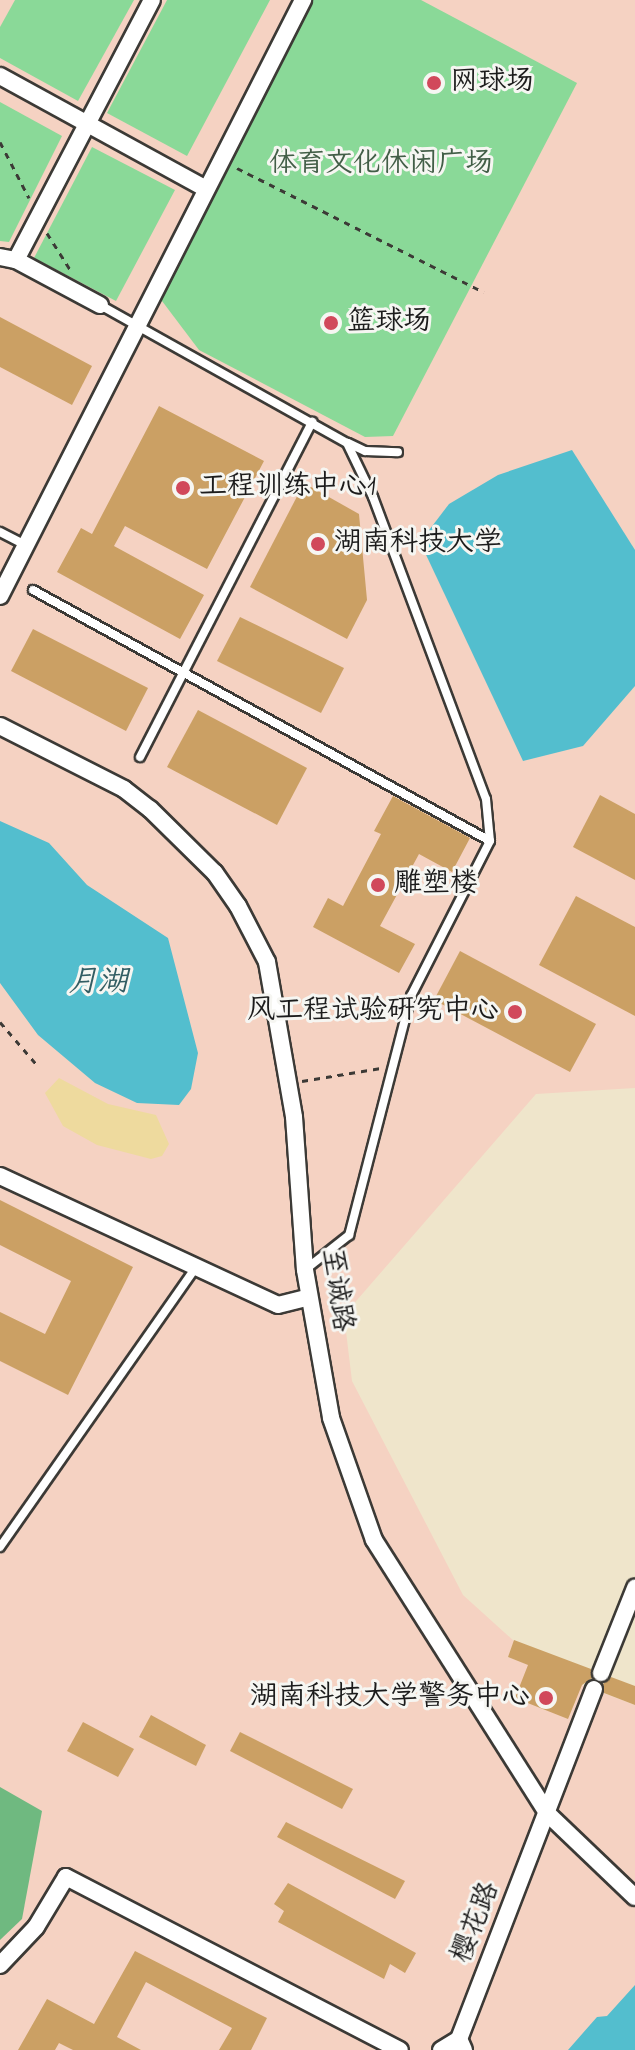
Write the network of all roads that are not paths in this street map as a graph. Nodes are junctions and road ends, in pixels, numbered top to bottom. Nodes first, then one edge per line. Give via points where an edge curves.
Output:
1 (152, 0) edge
2 (303, 0) edge
3 (0, 76) edge
4 (88, 124) junction
5 (206, 189) junction
6 (8, 259) edge
7 (100, 305) joint
8 (136, 325) junction
9 (312, 422) junction
10 (347, 443) junction
11 (398, 452) dead end
12 (0, 532) edge
13 (24, 544) junction
14 (33, 590) dead end
15 (0, 596) edge
16 (186, 671) junction
17 (0, 726) edge
18 (140, 757) dead end
19 (490, 841) junction
20 (0, 1176) edge
21 (195, 1268) junction
22 (305, 1270) junction
23 (309, 1297) junction
24 (0, 1547) edge
25 (635, 1588) edge
26 (601, 1673) dead end
27 (594, 1689) dead end
28 (548, 1814) junction
29 (635, 1897) edge
30 (0, 1965) edge
31 (462, 2044) edge
32 (400, 2050) edge
33 (441, 2050) edge

1 - 4 street
2 - 5 street
3 - 4 street
4 - 5 street
4 - 6 street via 38,219
5 - 8 street
6 - 7 street
7 - 8 lane
8 - 9 lane
8 - 13 street
9 - 10 lane
9 - 16 lane
10 - 11 lane via 365,451
10 - 19 lane via 373,497 486,799
12 - 13 lane
13 - 15 street
14 - 16 lane
16 - 18 lane
16 - 19 lane
17 - 22 street, 至诚路 via 124,789 215,873 267,962 294,1117
19 - 22 lane via 411,996 349,1235
20 - 21 street
21 - 23 street via 278,1305
21 - 24 lane
22 - 23 street, 至诚路
23 - 28 street, 至诚路 via 331,1418 374,1540
25 - 26 street
27 - 28 street, 樱花路
28 - 29 street, 至诚路
28 - 31 street, 樱花路
30 - 32 street via 36,1927 66,1877
31 - 33 street

